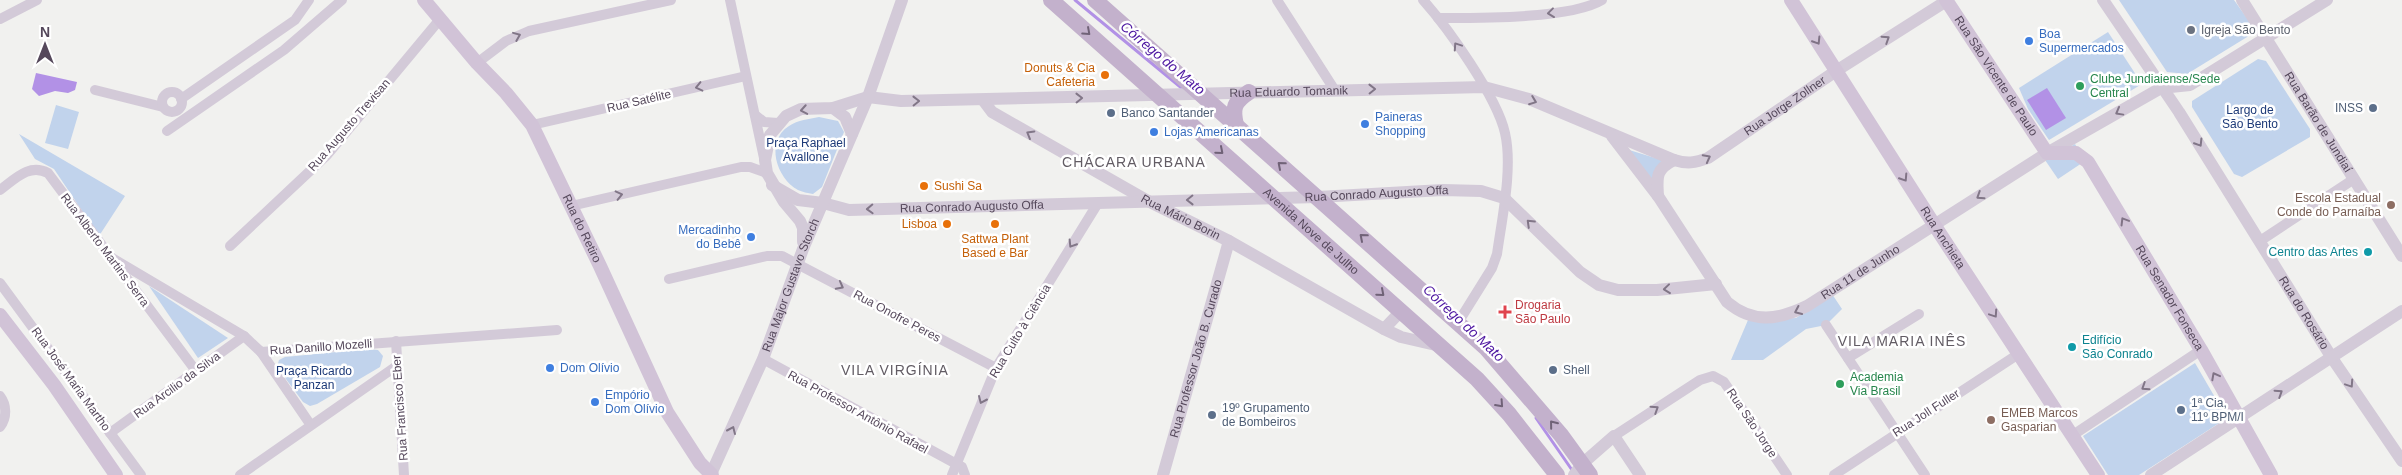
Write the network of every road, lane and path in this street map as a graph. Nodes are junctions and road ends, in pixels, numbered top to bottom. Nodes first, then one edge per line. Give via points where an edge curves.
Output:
1 (37, 0) edge
2 (309, 0) edge
3 (342, 0) edge
4 (424, 0) edge
5 (671, 0) edge
6 (730, 0) edge
7 (902, 0) edge
8 (1051, 0) edge
9 (1096, 0) edge
10 (1277, 0) edge
11 (1423, 0) edge
12 (1790, 0) edge
13 (1946, 0) edge
14 (2103, 0) edge
15 (2242, 0) edge
16 (2327, 0) edge
17 (1599, 1) edge
18 (441, 18) junction
19 (1438, 18) junction
20 (0, 19) edge
21 (295, 20) junction
22 (304, 34) junction
23 (2267, 39) junction
24 (2246, 51) junction
25 (2276, 54) junction
26 (477, 63) junction
27 (1836, 72) junction
28 (746, 76) junction
29 (2190, 85) junction
30 (1484, 87) junction
31 (2161, 88) junction
32 (1334, 89) junction
33 (95, 90) dead end
34 (1249, 92) junction
35 (1195, 94) junction
36 (1160, 96) junction
37 (868, 97) junction
38 (983, 100) junction
39 (833, 108) junction
40 (2180, 112) junction
41 (755, 115) junction
42 (778, 123) junction
43 (1236, 125) junction
44 (532, 126) junction
45 (167, 131) dead end
46 (852, 134) junction
47 (1612, 136) junction
48 (2047, 153) junction
49 (1674, 160) junction
50 (766, 167) junction
51 (2354, 179) junction
52 (772, 185) junction
53 (0, 190) edge
54 (1658, 196) junction
55 (1318, 197) junction
56 (1274, 198) junction
57 (1504, 198) junction
58 (1148, 201) junction
59 (823, 203) junction
60 (1098, 203) junction
61 (571, 206) junction
62 (1935, 226) junction
63 (2260, 241) junction
64 (1229, 242) junction
65 (230, 246) dead end
66 (803, 249) junction
67 (2402, 256) edge
68 (112, 258) junction
69 (797, 263) junction
70 (669, 279) dead end
71 (0, 283) edge
72 (1716, 284) junction
73 (2402, 310) edge
74 (1401, 311) junction
75 (1919, 314) dead end
76 (0, 315) edge
77 (1459, 321) junction
78 (1826, 325) dead end
79 (1384, 329) junction
80 (557, 330) dead end
81 (244, 336) junction
82 (396, 341) junction
83 (1442, 346) junction
84 (2200, 350) junction
85 (261, 352) junction
86 (2020, 353) junction
87 (1848, 358) junction
88 (2332, 358) junction
89 (763, 359) junction
90 (398, 365) junction
91 (996, 368) junction
92 (196, 371) junction
93 (2, 399) edge
94 (2238, 419) junction
95 (310, 424) junction
96 (0, 427) edge
97 (1897, 432) junction
98 (110, 433) junction
99 (2072, 435) junction
100 (1614, 436) junction
101 (2402, 461) edge
102 (954, 464) junction
103 (1581, 470) edge
104 (116, 475) edge
105 (141, 475) edge
106 (240, 475) edge
107 (404, 475) edge
108 (711, 475) edge
109 (952, 475) edge
110 (965, 475) edge
111 (1163, 475) edge
112 (1557, 475) edge
113 (1640, 475) edge
114 (1786, 475) edge
115 (1834, 475) edge
116 (1925, 475) edge
117 (2098, 475) edge
118 (2152, 475) edge
119 (2271, 475) edge

1 - 20 street
2 - 21 street
3 - 22 street
4 - 18 main road, Rua do Retiro
26 -> 5 street via 506,41 529,31
6 - 28 street
7 - 37 street, Rua Major Gustavo Storch
8 -> 36 main road, Avenida Nove de Julho
9 - 35 main road
10 - 32 street
11 - 19 street
12 -> 27 main road, Rua Anchieta
27 -> 13 street, Rua Jorge Zollner
13 - 48 main road, Rua São Vicente de Paulo
14 - 31 street, Rua do Rosário
15 - 23 street, Rua Barão de Jundiaí
16 - 23 street
17 -> 19 street via 1563,11 1529,15
18 - 26 main road, Rua do Retiro
18 - 65 street, Rua Augusto Trevisan via 326,155
30 -> 19 street
21 - 22 street
21 - 33 street via 181,99 181,105 175,112
22 - 45 street
23 - 24 street
23 - 25 street, Rua Barão de Jundiaí
24 - 25 street
24 - 29 street
25 - 51 street, Rua Barão de Jundiaí
26 - 44 main road, Rua do Retiro
49 -> 27 street, Rua Jorge Zollner via 1696,163 1708,158
27 -> 62 main road, Rua Anchieta
28 - 41 street
28 -> 44 street, Rua Satélite
29 - 31 street
29 - 40 street via 2178,102
32 -> 30 street, Rua Eduardo Tomanik
30 -> 47 street, Rua Eduardo Tomanik via 1529,99
30 - 57 street via 1505,132 1508,160
31 - 40 street, Rua do Rosário
31 -> 48 street, Rua 11 de Junho
32 - 34 street, Rua Eduardo Tomanik
34 - 35 street, Rua Eduardo Tomanik
34 - 43 main road via 1234,106
35 - 36 street, Rua Eduardo Tomanik
35 - 43 main road
38 -> 36 street, Rua Eduardo Tomanik
36 -> 56 main road, Avenida Nove de Julho
37 -> 38 street, Rua Eduardo Tomanik via 901,101
37 - 39 street
37 - 46 street, Rua Major Gustavo Storch
58 -> 38 street, Rua Mário Borin via 992,112
39 -> 42 street via 801,109
39 - 46 street via 844,117
40 -> 63 street, Rua do Rosário
41 - 42 street via 764,122
41 - 50 street
42 - 50 street via 766,146
55 -> 43 main road
44 - 61 main road, Rua do Retiro
46 - 59 street, Rua Major Gustavo Storch
47 - 49 street, Rua Jorge Zollner
47 - 54 street, Rua 11 de Junho
48 -> 62 street, Rua 11 de Junho
84 -> 48 main road, Rua Senador Fonseca via 2088,162 2076,153
49 - 54 street via 1662,166
50 - 52 street
61 -> 50 street via 736,168
51 - 63 street
51 - 67 street, Rua Barão de Jundiaí
52 - 59 street via 798,200
52 - 66 street via 800,221
53 - 68 street, Rua Alberto Martins Serra via 27,170 40,169 48,173
54 - 72 street, Rua 11 de Junho
55 - 56 street, Rua Conrado Augusto Offa
55 - 57 street, Rua Conrado Augusto Offa via 1443,190 1481,191
77 -> 55 main road
56 -> 58 street, Rua Conrado Augusto Offa
56 -> 74 main road, Avenida Nove de Julho
72 -> 57 street, Rua Conrado Augusto Offa via 1648,290 1618,290 1599,285 1580,272
57 - 77 street via 1497,254 1492,268
58 - 60 street, Rua Conrado Augusto Offa
58 - 64 street, Rua Mário Borin
60 -> 59 street, Rua Conrado Augusto Offa via 848,210
59 - 66 street, Rua Major Gustavo Storch
60 -> 91 street, Rua Culto à Ciência
61 - 108 main road, Rua do Retiro via 667,412 684,441
62 -> 72 street, Rua 11 de Junho via 1786,316 1753,316 1738,312
62 -> 86 main road, Rua Anchieta
63 - 88 street, Rua do Rosário
64 - 79 street, Rua Mário Borin
64 - 111 street, Rua Professor João B. Curado
66 - 69 street, Rua Major Gustavo Storch
68 - 81 street, Rua Danillo Mozelli
68 - 92 street, Rua Alberto Martins Serra
69 - 70 street, Rua Onofre Peres via 782,256 767,256
69 - 89 street, Rua Major Gustavo Storch
69 -> 91 street, Rua Onofre Peres
71 - 98 street, Rua José Maria Martho
73 - 88 street
74 - 79 street
74 - 83 main road, Avenida Nove de Julho
75 - 87 street
76 - 104 main road via 54,384
103 -> 77 main road via 1561,435 1498,359
78 - 87 street
79 - 83 street, Rua Mário Borin via 1401,337
80 - 82 street, Rua Danillo Mozelli
81 - 85 street, Rua Danillo Mozelli
81 - 92 street, Rua Arcilio da Silva
82 - 85 street, Rua Danillo Mozelli
82 - 90 street, Rua Francisco Eber
83 -> 112 main road, Avenida Nove de Julho via 1484,386
94 -> 84 main road, Rua Senador Fonseca
84 -> 99 street
85 - 95 street
86 - 97 street, Rua Joll Fuller
86 - 99 main road, Rua Anchieta
87 - 97 street
94 -> 88 street
88 -> 101 street, Rua do Rosário
89 - 102 street, Rua Professor Antônio Rafael
108 -> 89 street, Rua Major Gustavo Storch
90 - 95 street
90 - 107 street, Rua Francisco Eber
91 -> 102 street, Rua Culto à Ciência
92 - 98 street, Rua Arcilio da Silva
93 - 96 street via 5,420
94 - 118 street
94 - 119 main road, Rua Senador Fonseca
95 - 106 street
97 - 115 street, Rua Joll Fuller
97 - 116 street
98 - 105 street, Rua José Maria Martho
99 - 117 main road, Rua Anchieta
100 - 103 street
100 - 113 street
100 -> 114 street, Rua São Jorge via 1700,380 1713,376 1724,382
102 - 109 street, Rua Culto à Ciência
102 - 110 street via 962,467

